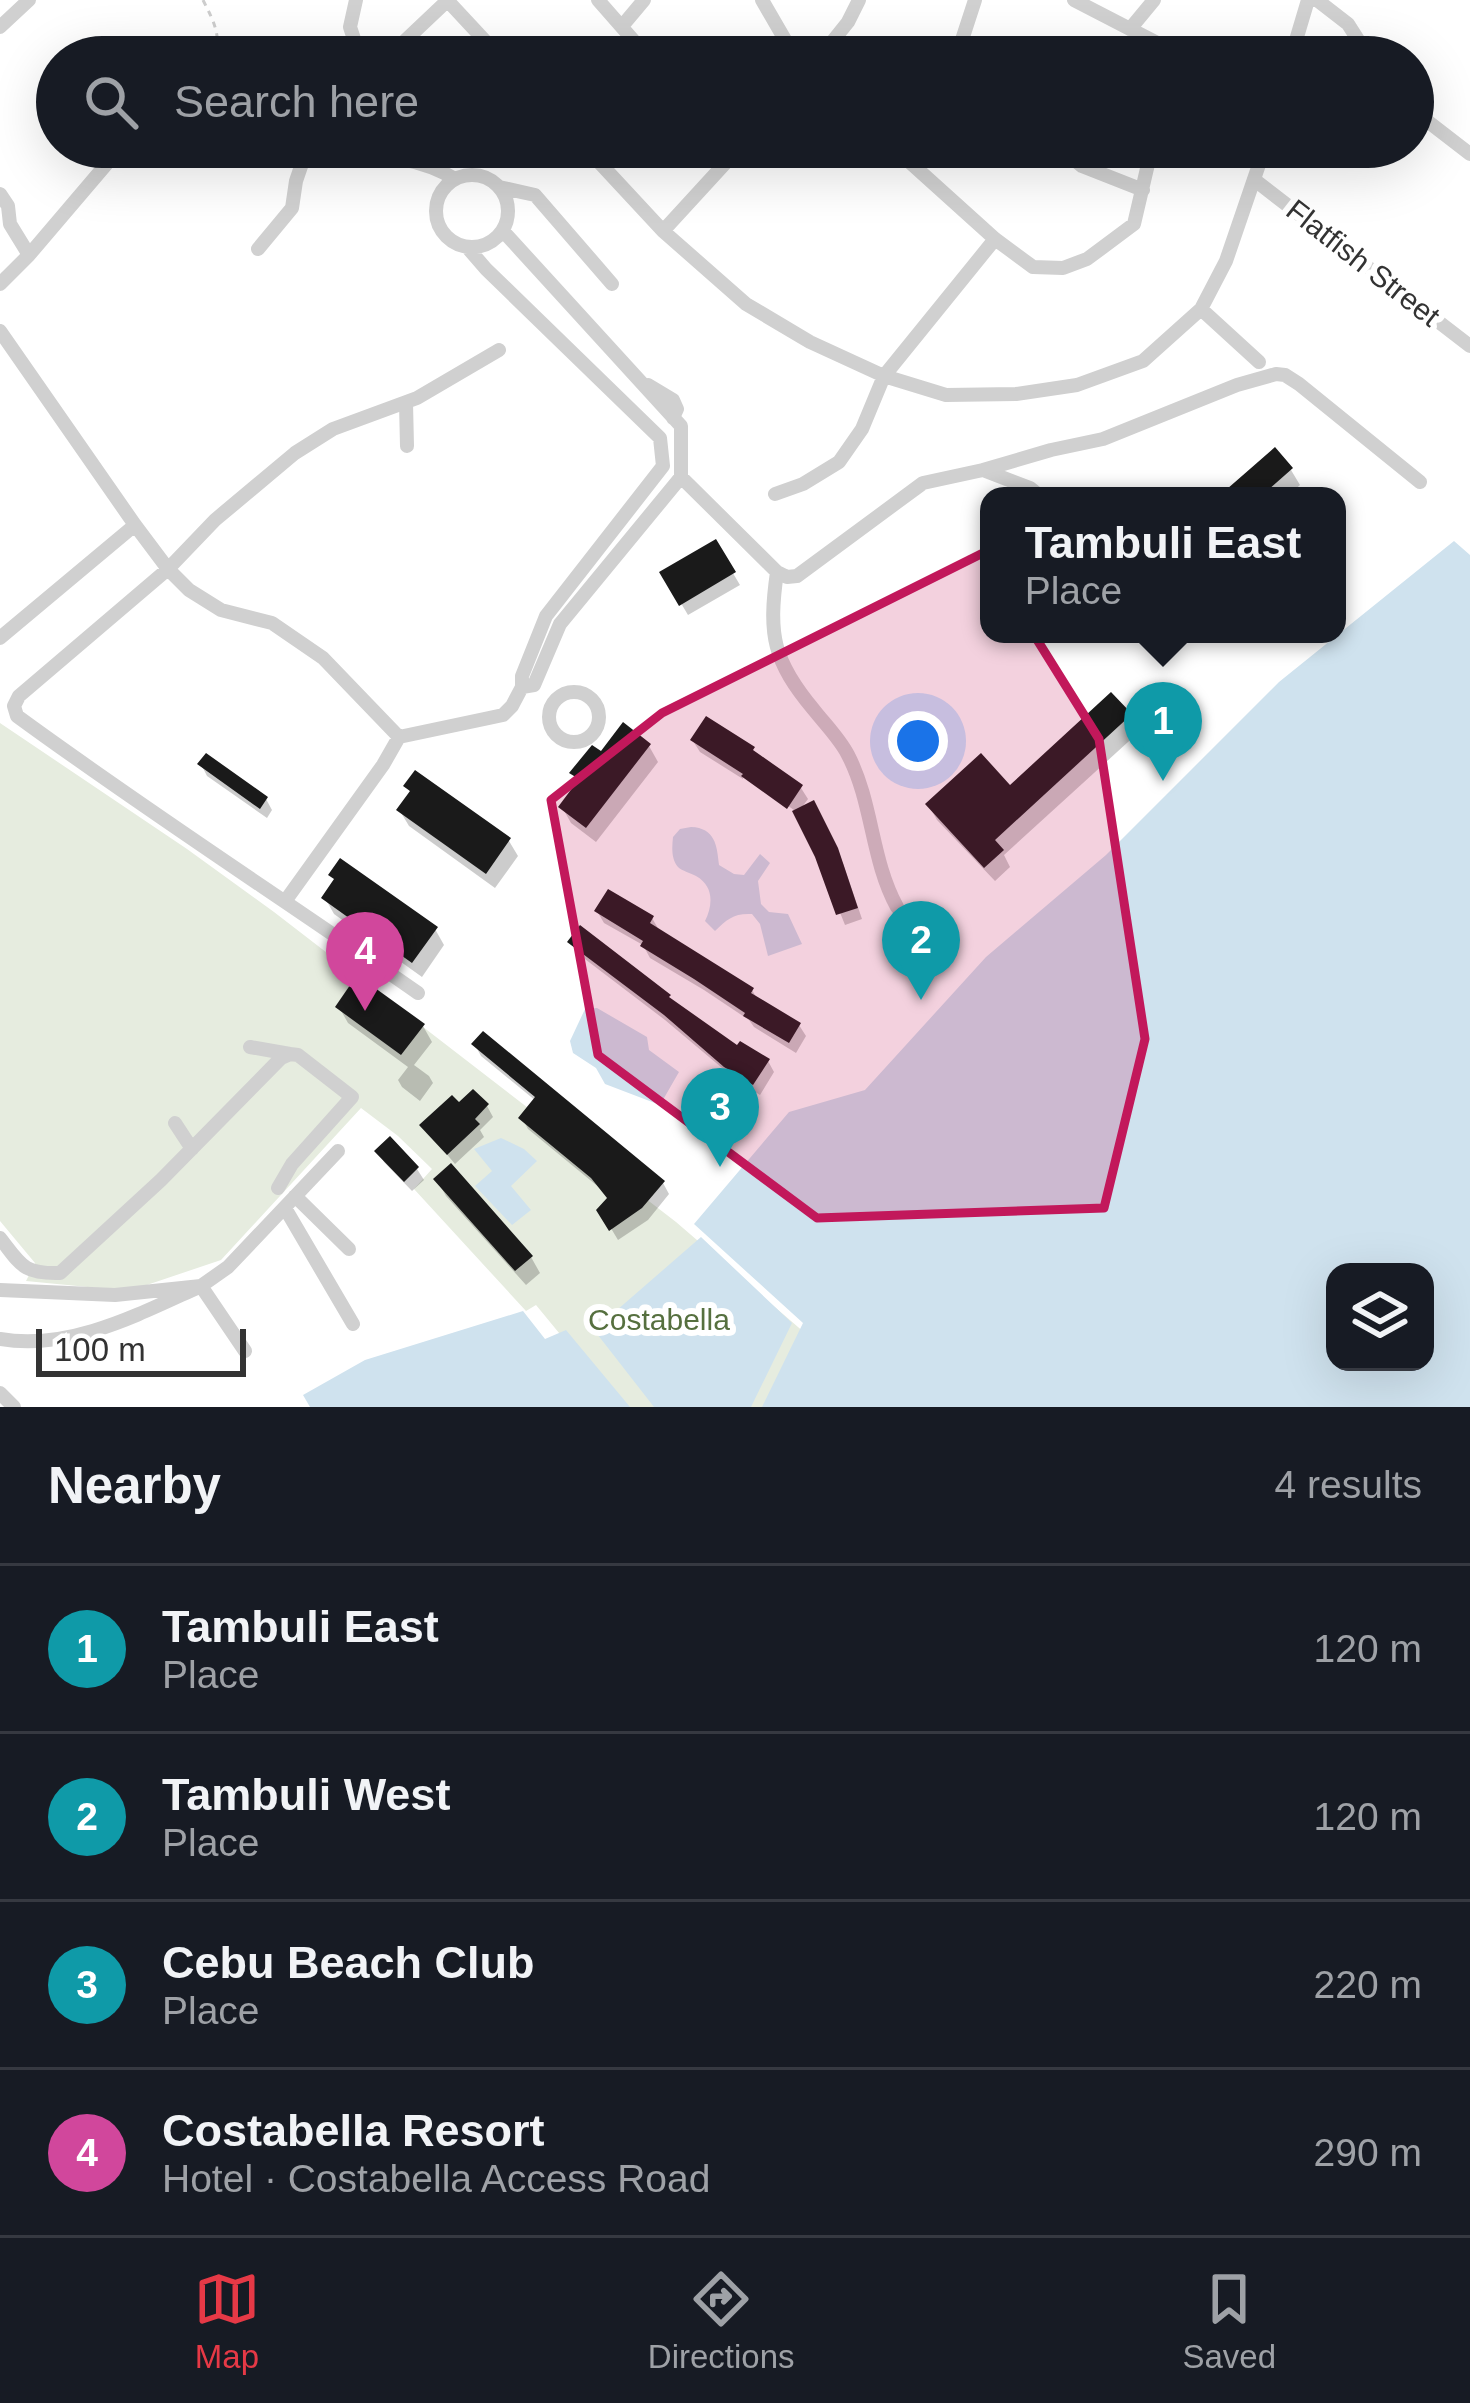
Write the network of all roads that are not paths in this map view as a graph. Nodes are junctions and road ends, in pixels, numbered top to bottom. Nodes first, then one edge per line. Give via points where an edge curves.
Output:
1 (28, 0) edge
2 (447, 0) edge
3 (598, 0) edge
4 (644, 0) edge
5 (762, 0) edge
6 (859, 0) edge
7 (975, 0) edge
8 (1074, 0) edge
9 (1154, 0) edge
10 (1312, 0) edge
11 (352, 2) edge
12 (622, 25) junction
13 (0, 26) edge
14 (1130, 28) junction
15 (353, 36) edge
16 (410, 36) edge
17 (480, 36) edge
18 (631, 36) edge
19 (783, 36) edge
20 (837, 36) edge
21 (963, 36) edge
22 (1145, 36) edge
23 (1299, 36) edge
24 (1354, 36) edge
25 (1434, 126) edge
26 (1470, 154) edge
27 (103, 168) edge
28 (298, 168) edge
29 (437, 168) edge
30 (604, 168) edge
31 (721, 168) edge
32 (916, 168) edge
33 (1087, 168) edge
34 (1148, 168) edge
35 (1259, 168) edge
36 (454, 179) junction
37 (1256, 181) junction
38 (500, 187) junction
39 (1143, 190) junction
40 (0, 194) edge
41 (503, 231) junction
42 (663, 231) junction
43 (995, 239) junction
44 (467, 247) junction
45 (258, 249) dead end
46 (29, 255) junction
47 (0, 284) edge
48 (612, 284) dead end
49 (1202, 308) junction
50 (0, 331) edge
51 (1470, 346) edge
52 (499, 350) dead end
53 (1258, 362) dead end
54 (884, 376) junction
55 (406, 403) junction
56 (677, 422) junction
57 (661, 438) junction
58 (407, 446) dead end
59 (982, 470) junction
60 (681, 476) junction
61 (1420, 482) dead end
62 (1027, 487) edge
63 (775, 494) dead end
64 (135, 525) junction
65 (168, 569) junction
66 (777, 572) junction
67 (553, 620) junction
68 (0, 638) edge
69 (526, 683) junction
70 (553, 701) dead end
71 (399, 737) junction
72 (286, 901) junction
73 (897, 907) dead end
74 (418, 993) dead end
75 (250, 1048) dead end
76 (290, 1054) junction
77 (175, 1123) dead end
78 (192, 1148) junction
79 (338, 1151) dead end
80 (278, 1188) dead end
81 (290, 1202) junction
82 (0, 1238) edge
83 (350, 1249) dead end
84 (201, 1286) junction
85 (0, 1291) edge
86 (353, 1324) dead end
87 (0, 1339) edge
88 (244, 1351) dead end
89 (0, 1393) edge
90 (14, 1407) edge

1 - 13 street
2 - 16 street
2 - 17 street
3 - 12 street
4 - 12 street
5 - 19 street
6 - 20 street
7 - 21 street
8 - 14 street
9 - 14 street
10 - 23 street
10 - 24 street
11 - 15 street
12 - 18 street
14 - 22 street
25 - 26 street
27 - 46 street
28 - 45 street via 292,208
29 - 36 street
30 - 42 street
31 - 42 street
32 - 43 street
33 - 39 street
34 - 39 street
35 - 37 street
36 - 38 street via 482,176
36 - 44 street via 437,218 444,234
37 - 49 street
37 - 51 street, Flatfish Street
38 - 41 street via 508,213
38 - 48 street via 535,195
39 - 43 street via 1134,224 1063,268 1033,267
40 - 46 street
41 - 44 street
41 - 56 street
42 - 54 street via 746,304
43 - 54 street
44 - 57 street
46 - 47 street
49 - 53 street
49 - 54 street via 1142,361 1077,385 946,395
50 - 64 street
52 - 55 street
54 - 63 street via 838,462
55 - 58 street
55 - 65 street via 333,429 295,453
56 - 57 street
56 - 60 street
57 - 67 street via 663,466
59 - 61 street via 1103,439 1276,374
59 - 62 street
59 - 66 street via 923,483 797,576
60 - 66 street
60 - 67 street
64 - 65 street
64 - 68 street
65 - 71 street via 221,610 272,622 323,658
65 - 72 street via 19,696 17,716
66 - 73 street via 772,613 780,662 847,753
67 - 69 street
69 - 70 street
69 - 71 street via 503,715
71 - 72 street
72 - 74 street
75 - 76 street
76 - 78 street
76 - 80 street via 352,1097
77 - 78 street
78 - 82 street via 60,1273 35,1274
79 - 81 street
81 - 83 street
81 - 84 street
81 - 86 street
84 - 85 street via 115,1295
84 - 87 street via 110,1328 27,1343
84 - 88 street
89 - 90 street

